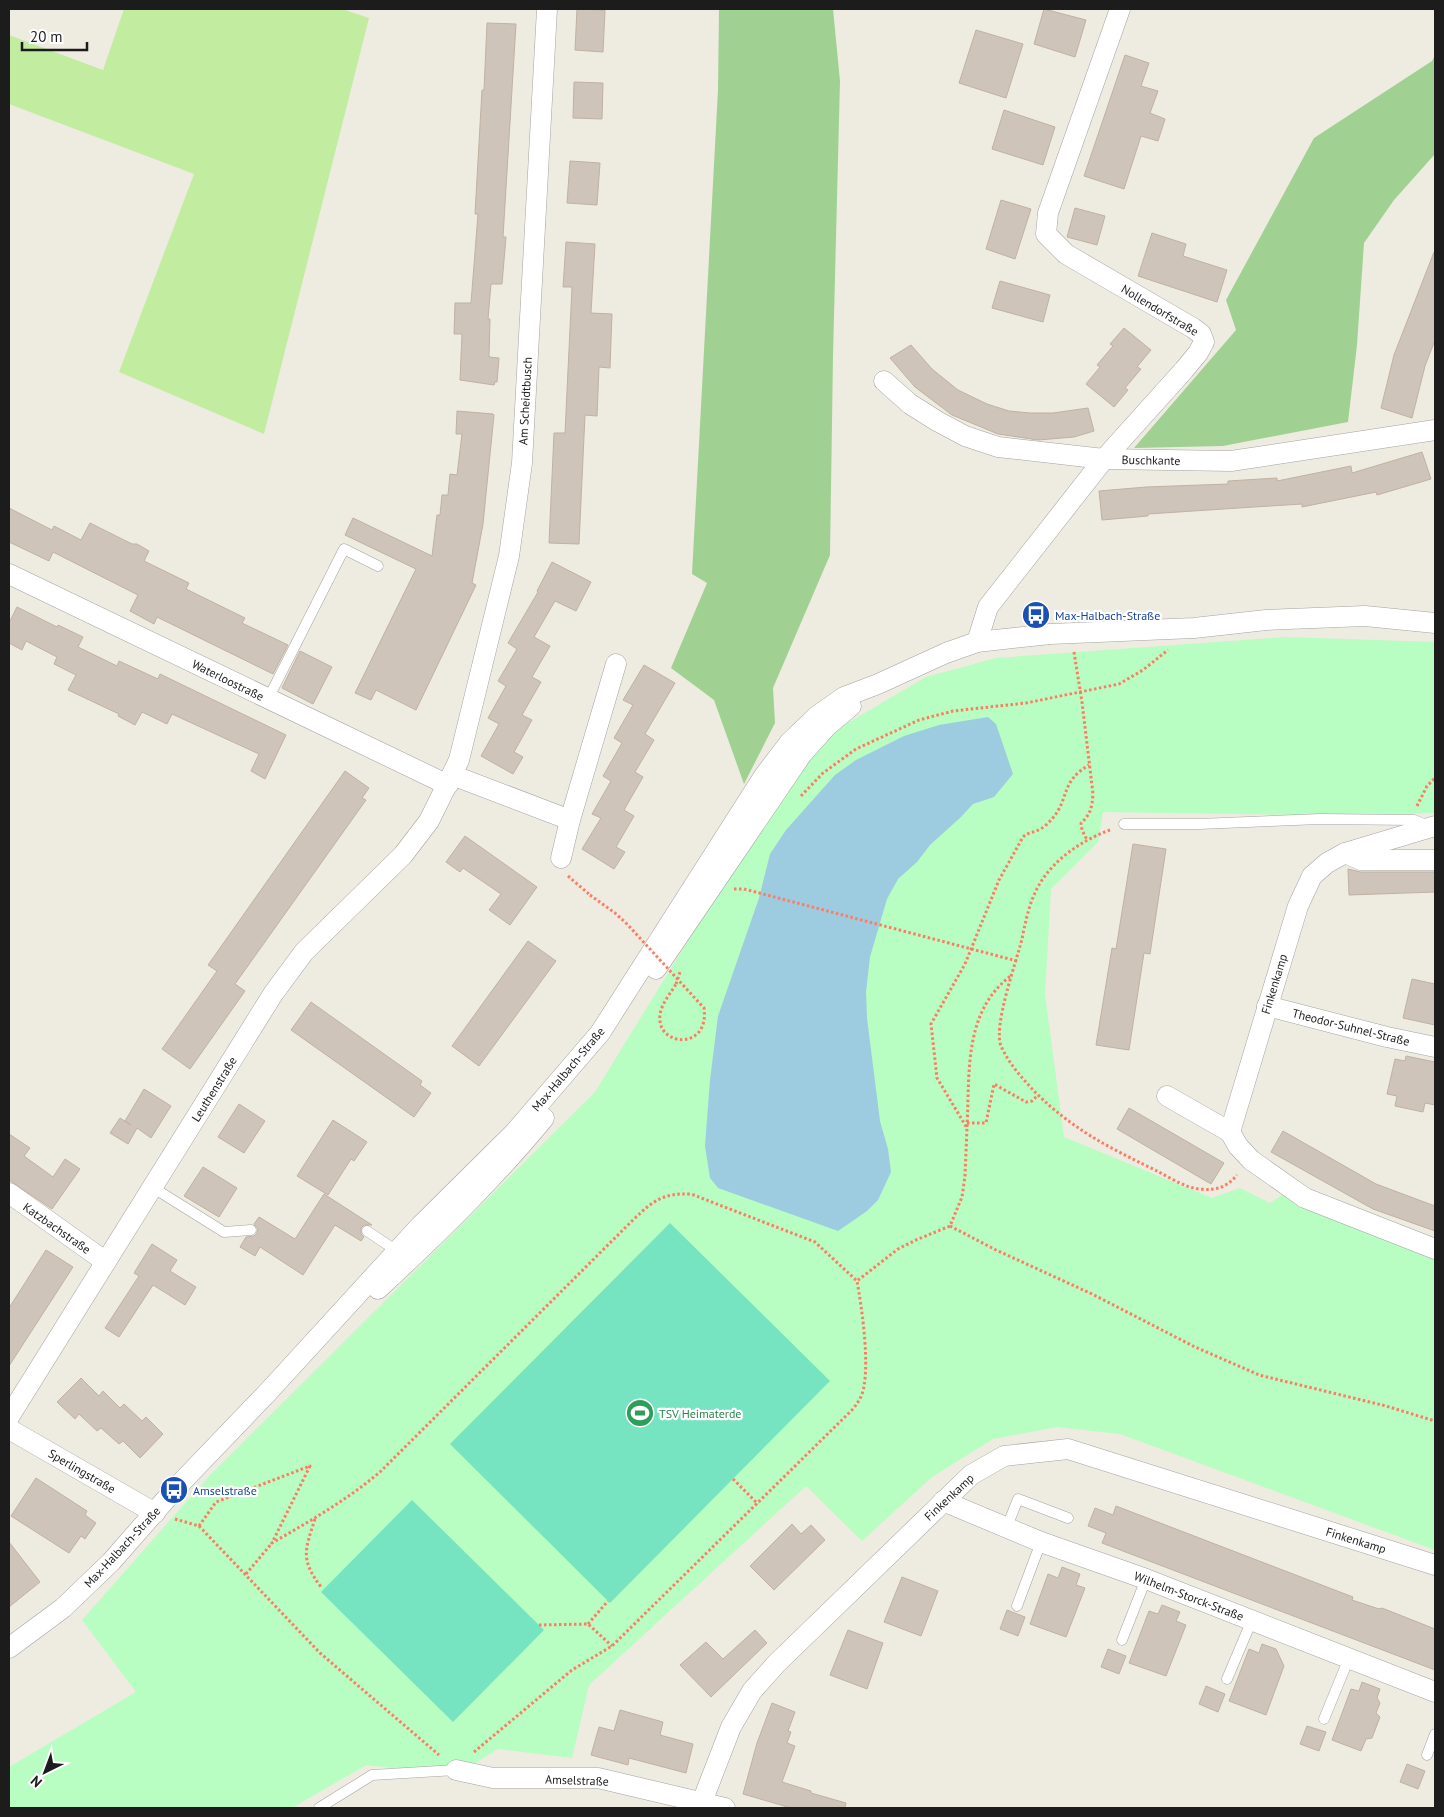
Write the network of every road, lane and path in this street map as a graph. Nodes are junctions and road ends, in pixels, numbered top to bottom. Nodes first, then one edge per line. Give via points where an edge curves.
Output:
1 (546, 9) edge
2 (1120, 9) edge
3 (884, 381) dead end
4 (1435, 430) edge
5 (1104, 459) junction
6 (378, 566) dead end
7 (9, 574) edge
8 (1435, 623) edge
9 (1188, 628) junction
10 (1070, 633) junction
11 (977, 642) junction
12 (616, 664) dead end
13 (878, 684) junction
14 (1080, 692) junction
15 (268, 699) junction
16 (1089, 764) junction
17 (1435, 778) edge
18 (450, 780) junction
19 (799, 798) dead end
20 (570, 820) junction
21 (1124, 824) joint
22 (1427, 824) edge
23 (1088, 840) junction
24 (1345, 853) junction
25 (561, 858) joint
26 (1435, 860) edge
27 (744, 889) dead end
28 (972, 949) junction
29 (1017, 961) junction
30 (1013, 974) junction
31 (676, 984) dead end
32 (1266, 1006) junction
33 (1435, 1047) edge
34 (1038, 1095) junction
35 (1168, 1096) dead end
36 (967, 1123) junction
37 (967, 1128) junction
38 (1230, 1132) junction
39 (1229, 1185) dead end
40 (152, 1187) junction
41 (9, 1193) edge
42 (950, 1226) junction
43 (251, 1230) dead end
44 (367, 1231) dead end
45 (1435, 1249) edge
46 (397, 1251) junction
47 (106, 1262) junction
48 (857, 1281) junction
49 (268, 1392) junction
50 (9, 1417) edge
51 (1435, 1421) edge
52 (9, 1429) edge
53 (733, 1479) dead end
54 (943, 1501) junction
55 (758, 1504) junction
56 (155, 1513) junction
57 (315, 1518) junction
58 (1068, 1518) dead end
59 (1006, 1529) junction
60 (1041, 1542) junction
61 (272, 1543) junction
62 (1435, 1565) edge
63 (246, 1574) junction
64 (1146, 1579) junction
65 (321, 1587) dead end
66 (608, 1601) dead end
67 (1017, 1606) dead end
68 (1252, 1620) junction
69 (588, 1624) junction
70 (539, 1625) dead end
71 (1122, 1640) dead end
72 (612, 1646) junction
73 (9, 1648) edge
74 (1349, 1658) junction
75 (1227, 1679) dead end
76 (1435, 1692) edge
77 (1324, 1719) dead end
78 (1435, 1734) edge
79 (1427, 1755) dead end
80 (456, 1770) junction
81 (702, 1802) junction
82 (319, 1808) edge
83 (725, 1808) edge

1 - 18 street, Am Scheidtbusch via 521,471 509,556 459,760
2 - 5 street, Nollendorfstraße via 1048,214 1046,234 1066,254 1193,328 1201,334 1204,342 1184,370
3 - 5 street, Buschkante via 910,404 965,436 998,447
4 - 5 street, Buschkante via 1231,461
5 - 11 street, Nollendorfstraße via 988,607
6 - 15 lane via 344,549
7 - 15 street, Waterloostraße
8 - 9 street, Max-Halbach-Straße via 1365,616 1266,620
9 - 10 street, Max-Halbach-Straße
9 - 14 path via 1166,652 1130,678 1119,684
10 - 11 street, Max-Halbach-Straße
10 - 14 path
11 - 13 street, Max-Halbach-Straße
12 - 20 street
13 - 46 street, Max-Halbach-Straße via 844,697 817,716 789,743 764,776 600,1033 515,1132
13 - 49 street, Max-Halbach-Straße via 828,726 802,754 611,1038 526,1140 434,1237
14 - 16 path
14 - 19 path via 952,711 919,720 856,749 823,773
15 - 18 street, Waterloostraße
16 - 23 path via 1092,806 1089,816 1081,823
16 - 28 path via 1071,779 1051,821 1023,837 999,880
17 - 22 path via 1427,786 1418,805
18 - 20 street, Waterloostraße
18 - 40 street, Leuthenstraße via 429,821 403,854 304,952 278,987
20 - 25 street
21 - 22 lane via 1312,819
21 - 23 path
22 - 24 street, Finkenkamp
23 - 29 path via 1053,868 1035,893
24 - 26 street via 1361,860
24 - 32 street, Finkenkamp via 1312,876 1298,906
25 - 31 path, bridge via 561,867 627,924 704,1008 701,1030 687,1039 670,1037 660,1023 662,1008
27 - 28 path
28 - 29 path
28 - 37 path via 931,1024 937,1078
29 - 30 path
30 - 34 path via 1004,1002 1000,1045 1020,1076
30 - 36 path via 994,991 978,1020 973,1039
32 - 33 street, Theodor-Suhnel-Straße
32 - 38 street, Finkenkamp
34 - 36 path via 1026,1102 994,1084 986,1122
34 - 39 path via 1085,1134 1191,1187 1203,1190
35 - 38 street
36 - 37 path
37 - 42 path via 962,1197
38 - 45 street via 1251,1160 1305,1198
40 - 43 lane via 224,1232
40 - 47 street, Leuthenstraße
41 - 47 street, Katzbachstraße
42 - 48 path via 898,1249
42 - 51 path via 1195,1347 1259,1375
44 - 46 lane
46 - 49 street, Max-Halbach-Straße
47 - 50 street, Leuthenstraße
48 - 55 path via 865,1359 860,1400
48 - 57 path via 822,1248 805,1237 691,1194 658,1199 380,1472
49 - 56 street, Max-Halbach-Straße
52 - 56 street, Sperlingstraße
53 - 55 path
54 - 59 street, Wilhelm-Storck-Straße
54 - 62 street, Finkenkamp via 971,1475 1004,1456 1068,1449
54 - 81 street, Finkenkamp via 752,1691 731,1726
55 - 72 path
56 - 73 street, Max-Halbach-Straße via 64,1608
57 - 61 path
57 - 65 path via 306,1558 310,1572
58 - 59 lane via 1018,1500
59 - 60 street, Wilhelm-Storck-Straße
60 - 64 street, Wilhelm-Storck-Straße
60 - 67 lane
61 - 63 path
61 - 63 path via 310,1466 216,1502 199,1526
63 - 80 path via 320,1652
64 - 68 street, Wilhelm-Storck-Straße
64 - 71 lane
66 - 69 path
68 - 74 street, Wilhelm-Storck-Straße
68 - 75 lane
69 - 70 path
69 - 72 path
72 - 80 path via 572,1670
74 - 76 street, Wilhelm-Storck-Straße
74 - 77 lane
78 - 79 lane
80 - 81 street, Amselstraße via 493,1778 598,1778
80 - 82 lane via 372,1775
81 - 83 street, Amselstraße

